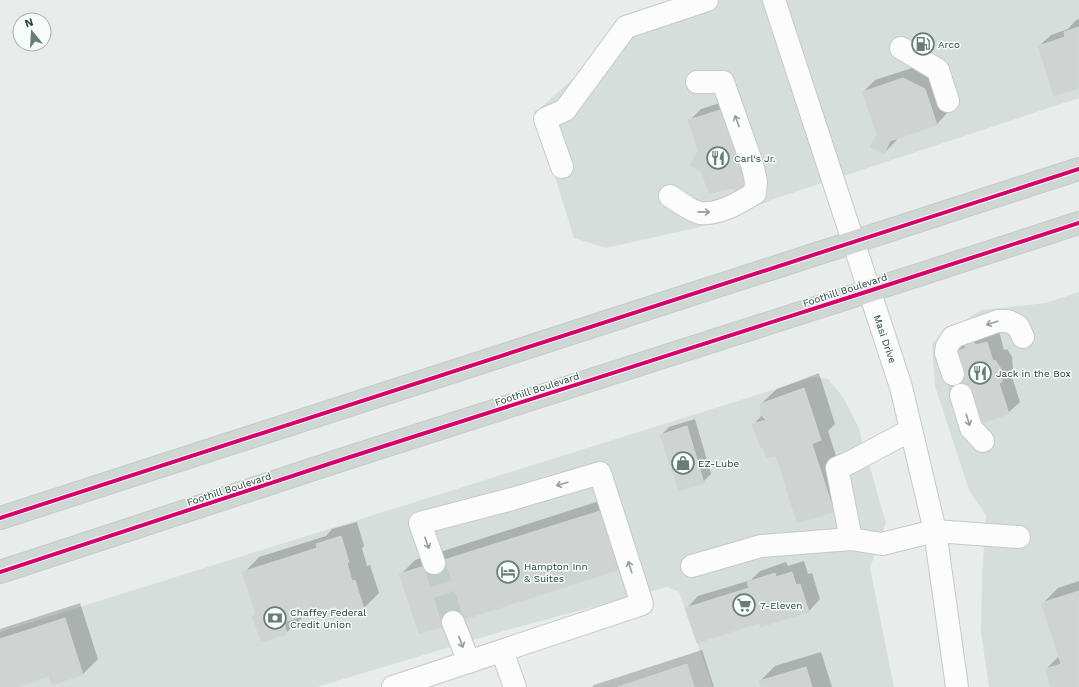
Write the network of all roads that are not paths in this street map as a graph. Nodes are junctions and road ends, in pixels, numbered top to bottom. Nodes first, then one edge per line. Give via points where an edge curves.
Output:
1 (707, 0) edge
2 (774, 0) edge
3 (902, 48) dead end
4 (697, 82) dead end
5 (948, 100) dead end
6 (562, 167) dead end
7 (1079, 169) edge
8 (670, 196) dead end
9 (1079, 223) edge
10 (853, 243) junction
11 (869, 291) junction
12 (1023, 337) dead end
13 (953, 374) dead end
14 (960, 395) dead end
15 (911, 430) junction
16 (983, 441) dead end
17 (0, 518) edge
18 (935, 531) junction
19 (1020, 537) dead end
20 (851, 539) junction
21 (434, 563) tunnel mouth
22 (692, 566) dead end
23 (0, 572) edge
24 (454, 622) tunnel mouth
25 (502, 651) junction
26 (469, 662) junction
27 (393, 687) edge
28 (515, 687) edge
29 (957, 687) edge

1 - 6 street via 626,27 565,110 545,120
2 - 10 street, Masi Drive
3 - 5 street via 938,70
8 -> 4 street via 699,213 716,212 740,203 755,193 756,181 752,164 723,82
7 - 10 main road
9 - 11 main road, Foothill Boulevard
10 - 11 street, Masi Drive
10 - 17 main road
11 - 15 street, Masi Drive via 901,387
11 - 23 main road, Foothill Boulevard
12 -> 13 street via 1018,326 1008,321 998,321 953,337 946,353
14 -> 16 street via 970,428
15 - 18 street, Masi Drive
15 - 20 street via 837,468
18 - 19 street
18 - 20 street via 882,544
18 - 29 street, Masi Drive
20 - 22 street via 760,546
25 -> 21 street via 642,604 600,473 420,523
24 -> 26 street
25 - 26 street
25 - 28 street
26 - 27 street

